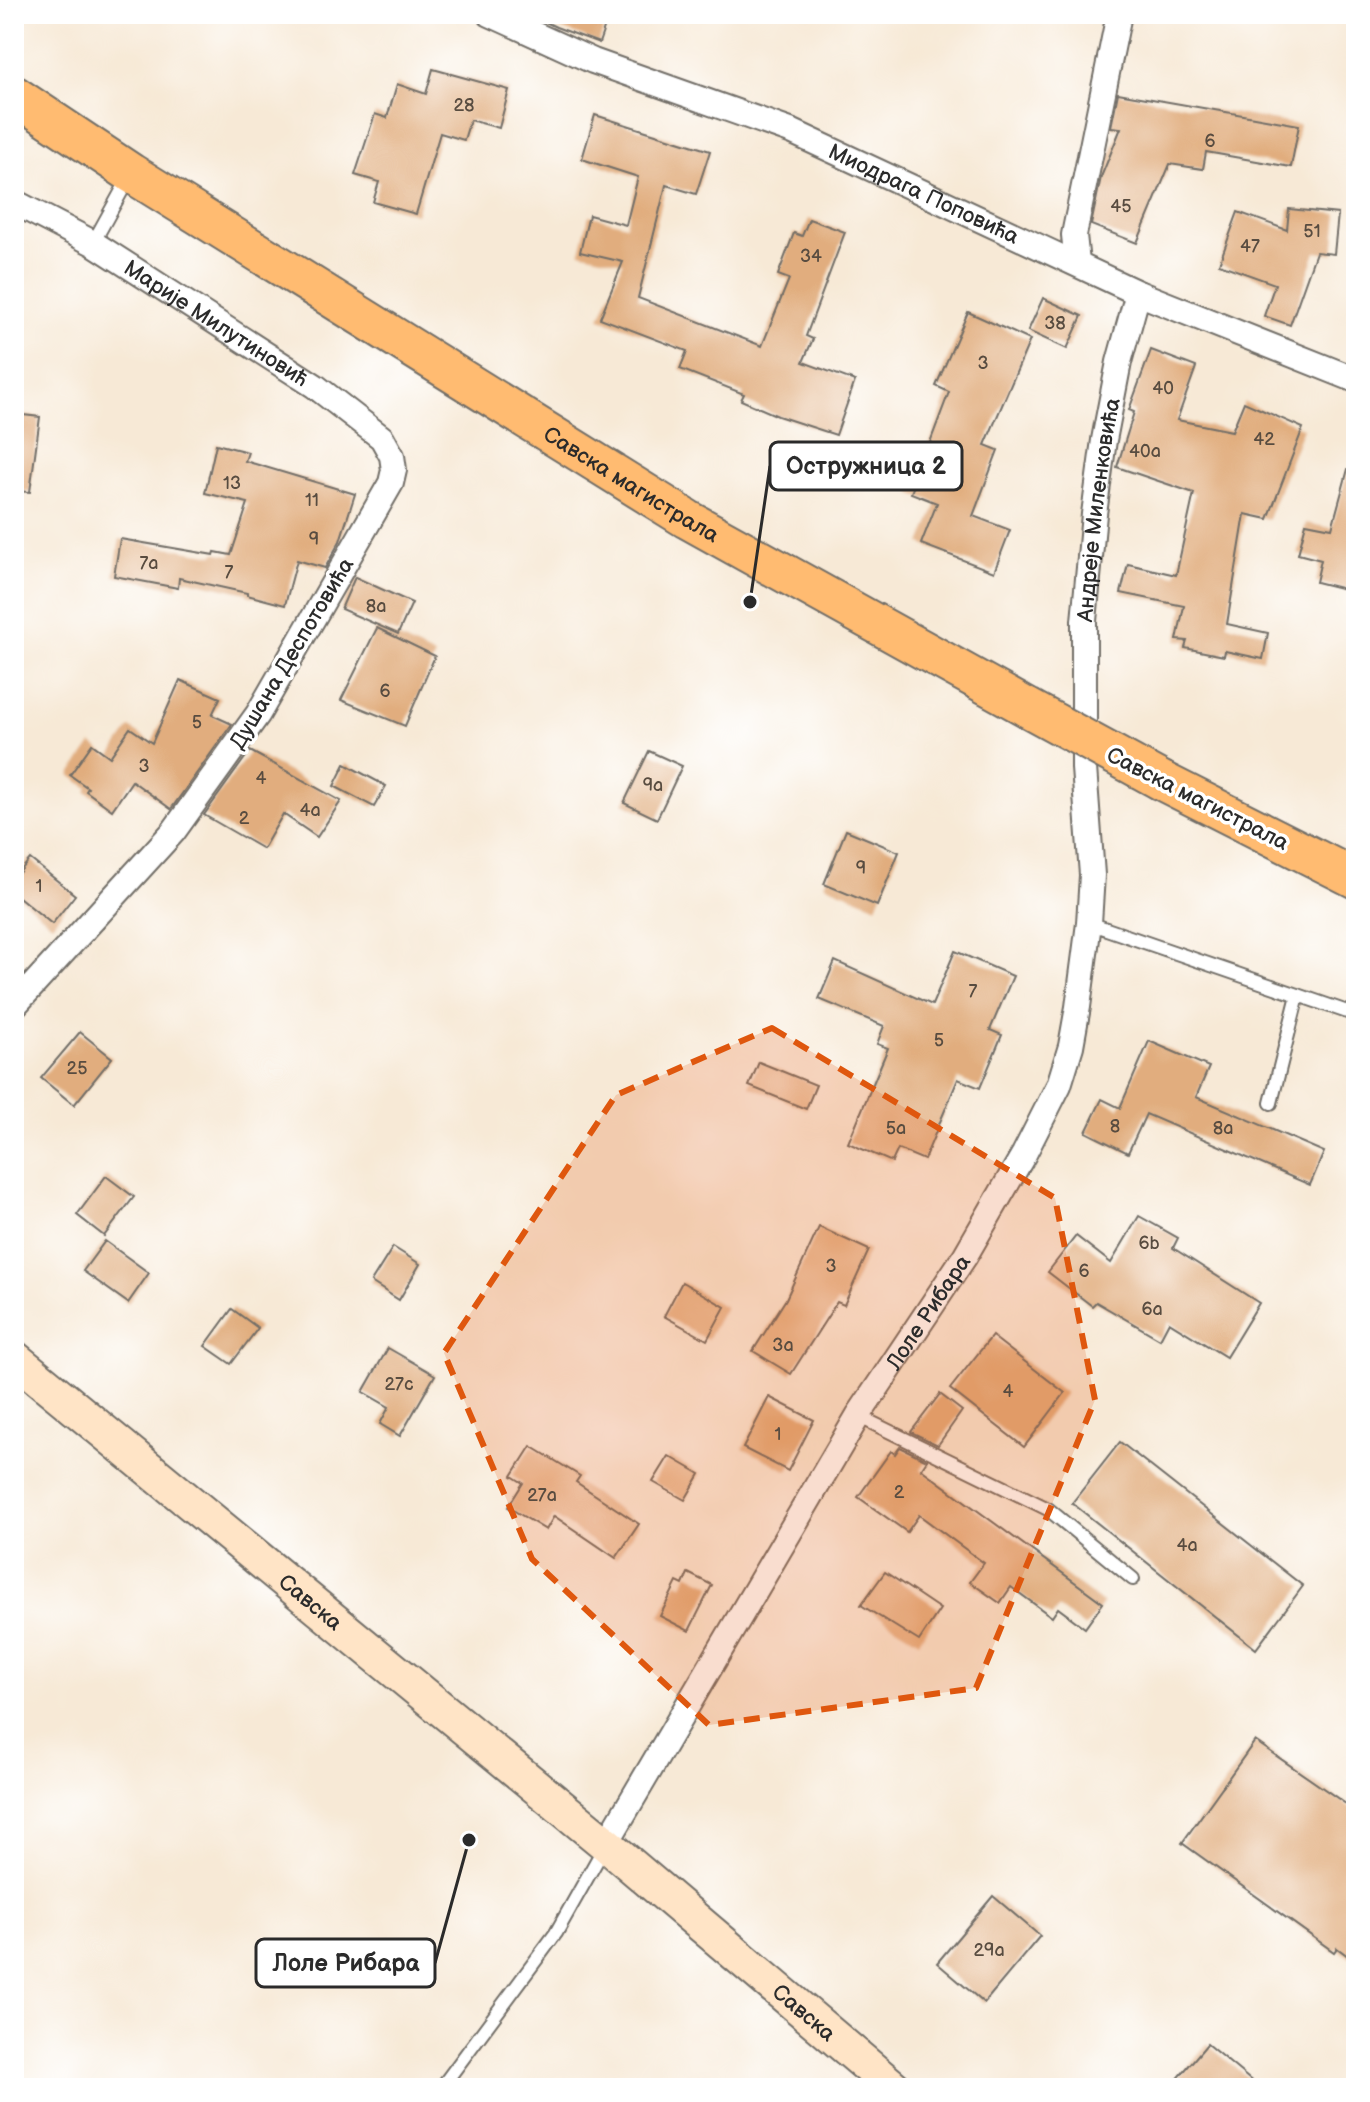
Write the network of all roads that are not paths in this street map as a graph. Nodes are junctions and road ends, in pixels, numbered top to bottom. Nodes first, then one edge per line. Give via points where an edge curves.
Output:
1 (490, 14) edge
2 (1119, 14) edge
3 (14, 95) edge
4 (131, 173) junction
5 (14, 202) edge
6 (93, 243) junction
7 (1077, 263) junction
8 (1138, 293) junction
9 (1356, 380) edge
10 (394, 470) joint
11 (1084, 730) joint
12 (1356, 879) edge
13 (1089, 923) junction
14 (1298, 995) junction
15 (14, 1006) edge
16 (1356, 1015) edge
17 (1271, 1103) dead end
18 (14, 1358) edge
19 (858, 1416) junction
20 (1133, 1579) dead end
21 (606, 1844) junction
22 (441, 2088) edge
23 (894, 2088) edge

1 - 7 street, Миодрага Поповића via 593,61 793,132
2 - 7 street via 1074,235
3 - 4 main road, Савска магистрала
4 - 6 lane
4 - 12 main road, Савска магистрала, bridge via 687,519 1162,781
5 - 6 street, Марије Милутиновић
6 - 10 street, Марије Милутиновић via 315,386 382,438
7 - 8 street, Миодрага Поповића
8 - 9 street, Миодрага Поповића
8 - 11 street, Андреје Миленковића via 1119,362 1094,514 1084,621
10 - 15 street, Душана Деспотовића via 258,714 173,832
11 - 13 street, Лоле Рибара via 1092,875
13 - 14 lane
13 - 19 street, Лоле Рибара via 1073,1033 1059,1085 965,1256
14 - 16 lane
14 - 17 lane
18 - 21 street, Савска
19 - 20 lane via 1048,1509
19 - 21 street, Лоле Рибара
21 - 22 lane via 556,1933
21 - 23 street, Савска

